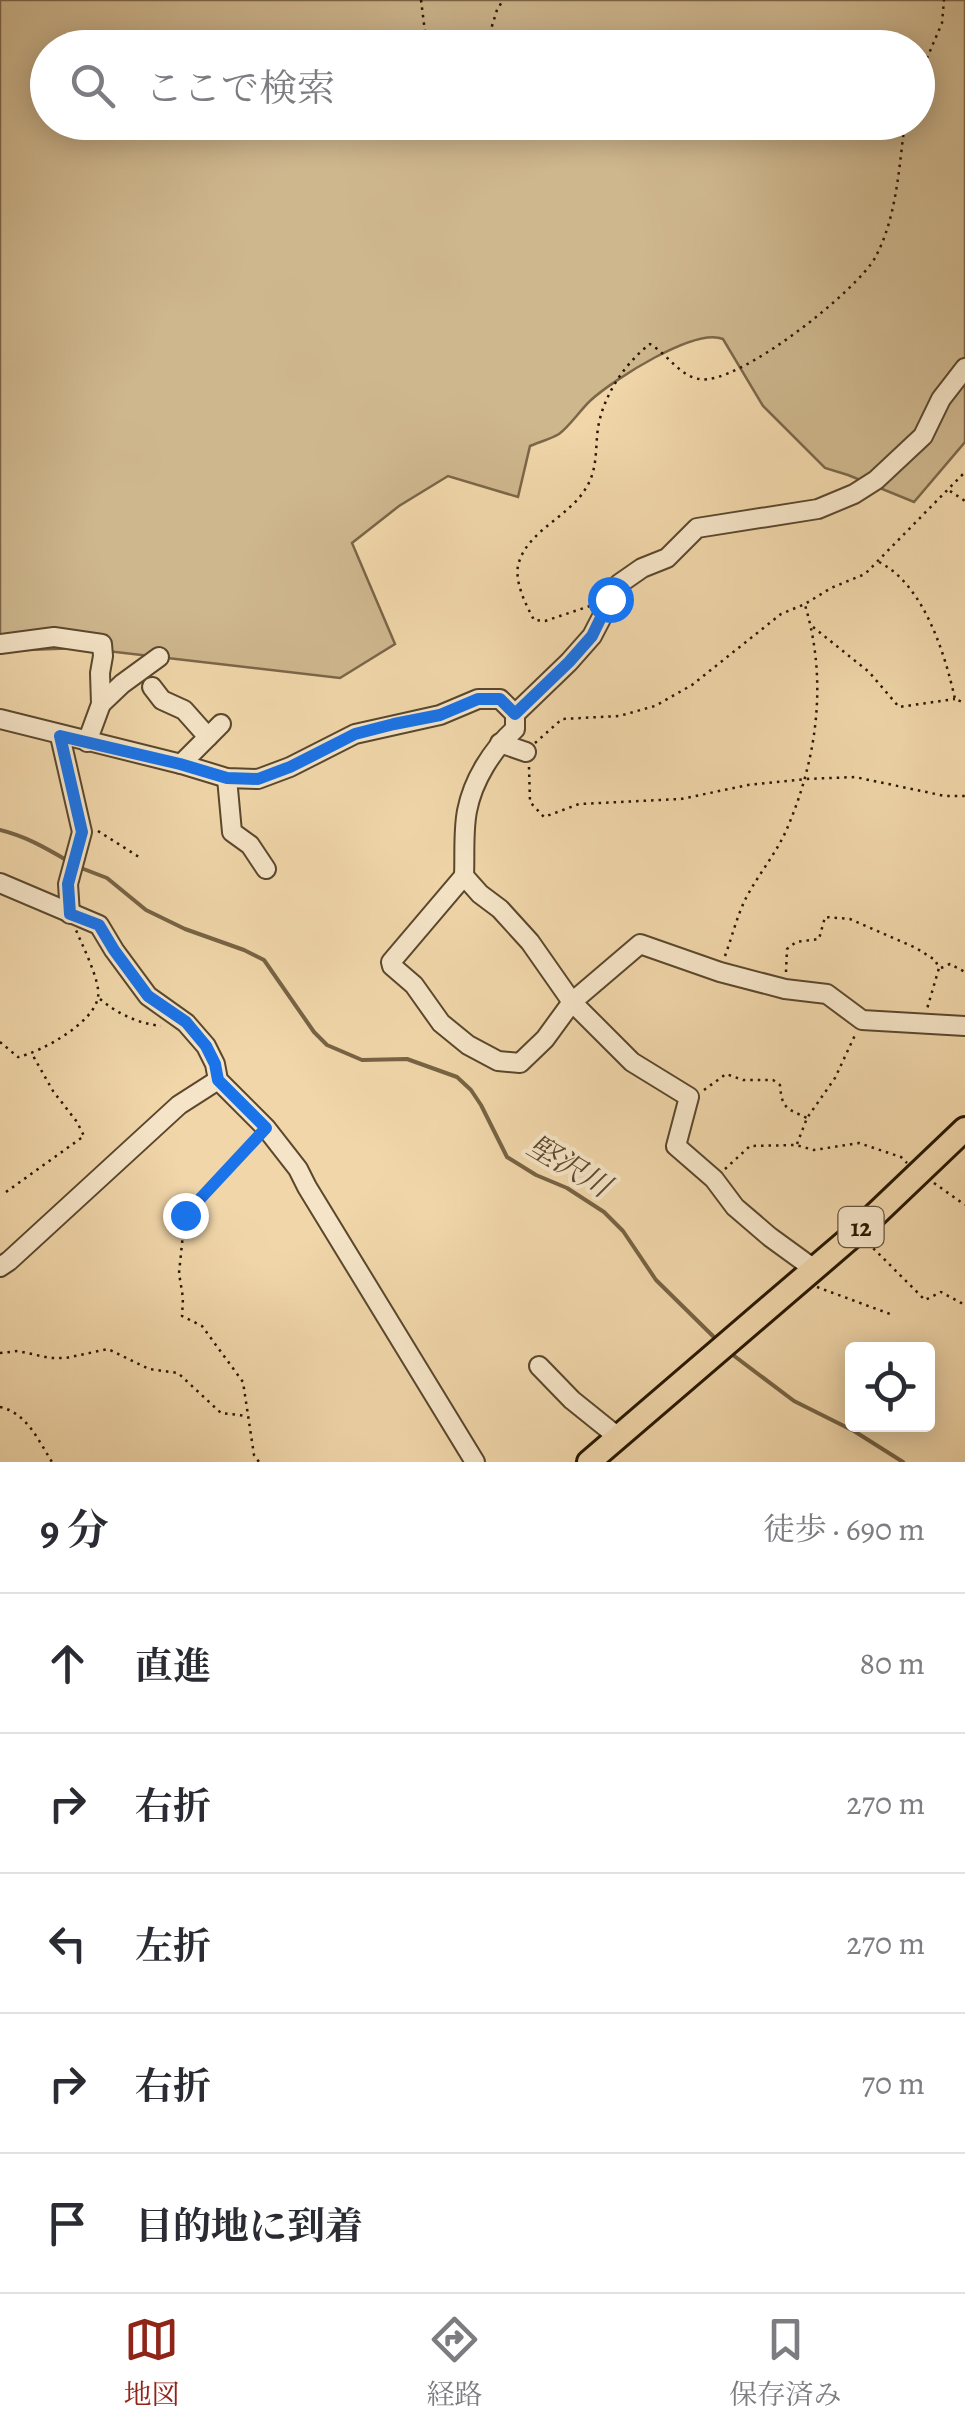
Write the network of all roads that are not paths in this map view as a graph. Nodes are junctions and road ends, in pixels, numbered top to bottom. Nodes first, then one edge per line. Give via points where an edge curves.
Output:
1 (965, 368) edge
2 (0, 644) edge
3 (159, 657) dead end
4 (152, 687) dead end
5 (101, 704) junction
6 (515, 714) junction
7 (0, 719) edge
8 (60, 736) junction
9 (87, 742) junction
10 (500, 743) junction
11 (526, 752) road end
12 (180, 764) junction
13 (227, 778) junction
14 (266, 870) dead end
15 (464, 876) junction
16 (0, 883) edge
17 (70, 914) junction
18 (572, 1002) junction
19 (965, 1026) edge
20 (218, 1080) junction
21 (965, 1130) edge
22 (0, 1267) edge
23 (809, 1273) junction
24 (538, 1366) dead end
25 (618, 1437) junction
26 (599, 1459) edge
27 (475, 1462) edge

1 - 6 street via 923,436 854,494 818,509 698,528 667,558 619,584 592,636
2 - 5 street via 54,636 102,644
3 - 5 street
4 - 12 street via 162,700 209,724
5 - 9 street
6 - 10 street via 515,729
6 - 13 street via 500,699 478,699 355,734 258,779
7 - 8 street
8 - 9 street
8 - 17 street via 81,824 68,884
9 - 12 street
10 - 11 street
10 - 15 street via 467,811
12 - 13 street
13 - 14 street via 232,832
15 - 18 street via 530,942
15 - 18 street via 392,966 442,1023 498,1061 520,1062
16 - 17 street
17 - 20 street via 99,925 148,996 186,1022 206,1046
18 - 19 street via 640,944 720,972 827,994 862,1020
18 - 23 street via 632,1062 690,1098 676,1146
20 - 22 street via 179,1105
20 - 27 street via 298,1169
21 - 23 main road, 12
23 - 25 main road, 12
24 - 25 street
25 - 26 main road, 12

